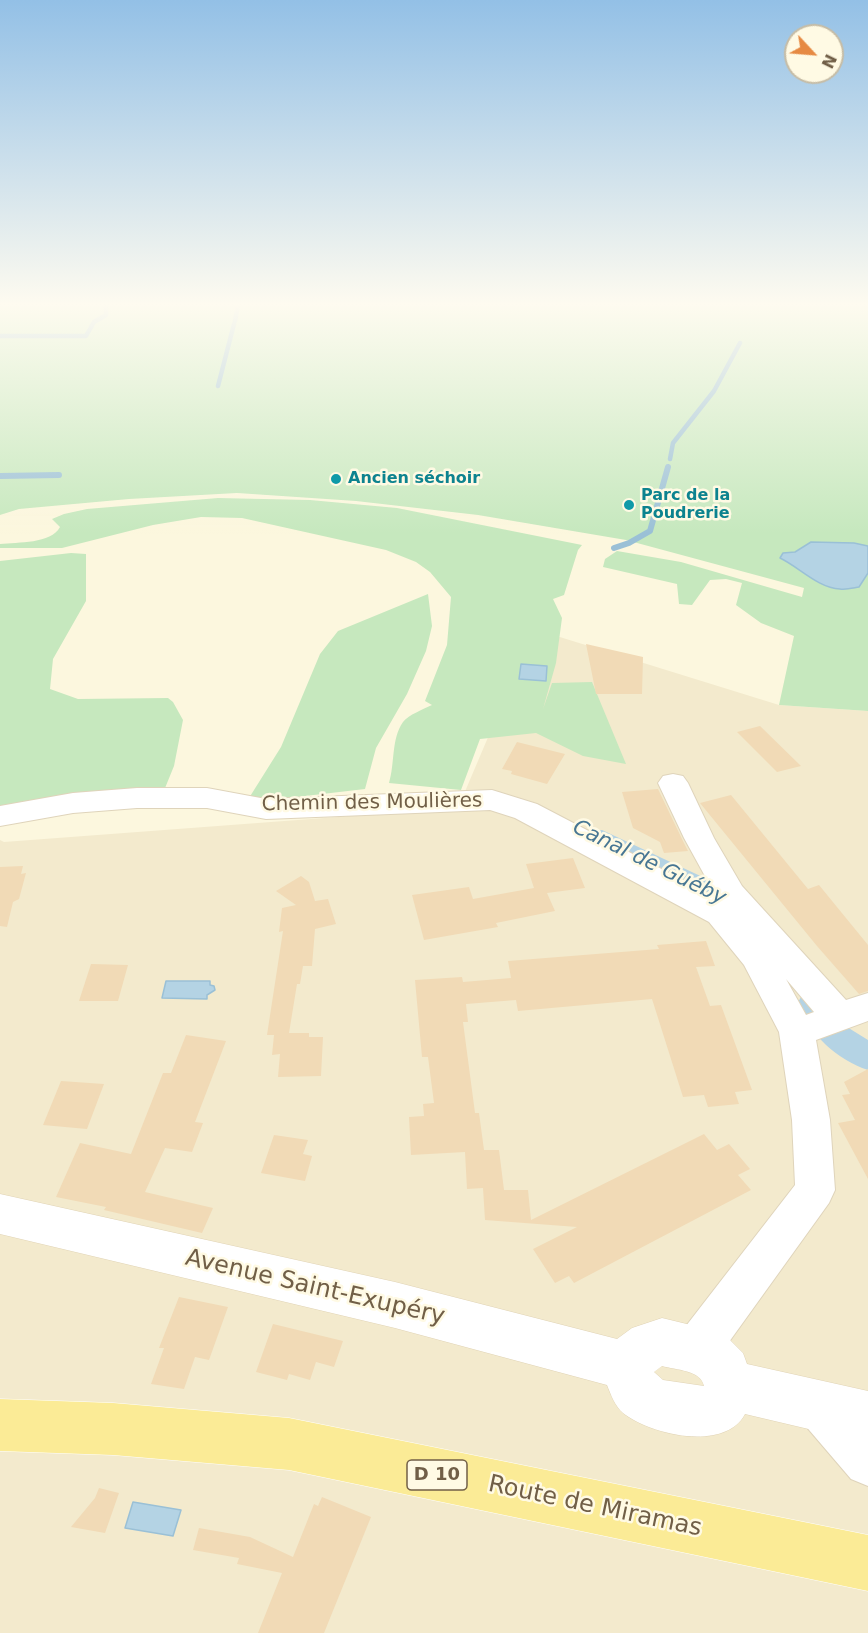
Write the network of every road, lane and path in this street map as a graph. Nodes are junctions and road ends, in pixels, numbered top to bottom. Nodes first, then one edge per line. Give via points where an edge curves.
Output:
1 (673, 783) dead end
2 (0, 816) edge
3 (854, 1012) edge
4 (797, 1032) junction
5 (0, 1214) edge
6 (695, 1351) junction
7 (628, 1366) junction
8 (729, 1385) junction
9 (818, 1406) junction
10 (868, 1418) edge
11 (0, 1425) edge
12 (868, 1462) edge
13 (868, 1563) edge

1 - 3 street via 731,894
2 - 4 street, Chemin des Moulières via 73,803 136,798 207,798 266,809 492,800 526,811 722,914 757,957
3 - 4 street
4 - 6 street, Chemin des Moulières via 811,1120 815,1190
5 - 7 street, Avenue Saint-Exupéry via 395,1305
6 - 7 street via 662,1342 650,1344 633,1356
6 - 8 street via 717,1360
7 - 8 street via 635,1388 651,1401 699,1413 716,1410 723,1404
8 - 9 street
9 - 10 street
9 - 12 street
11 - 13 main road, Route de Miramas / D 10 via 113,1429 289,1444

